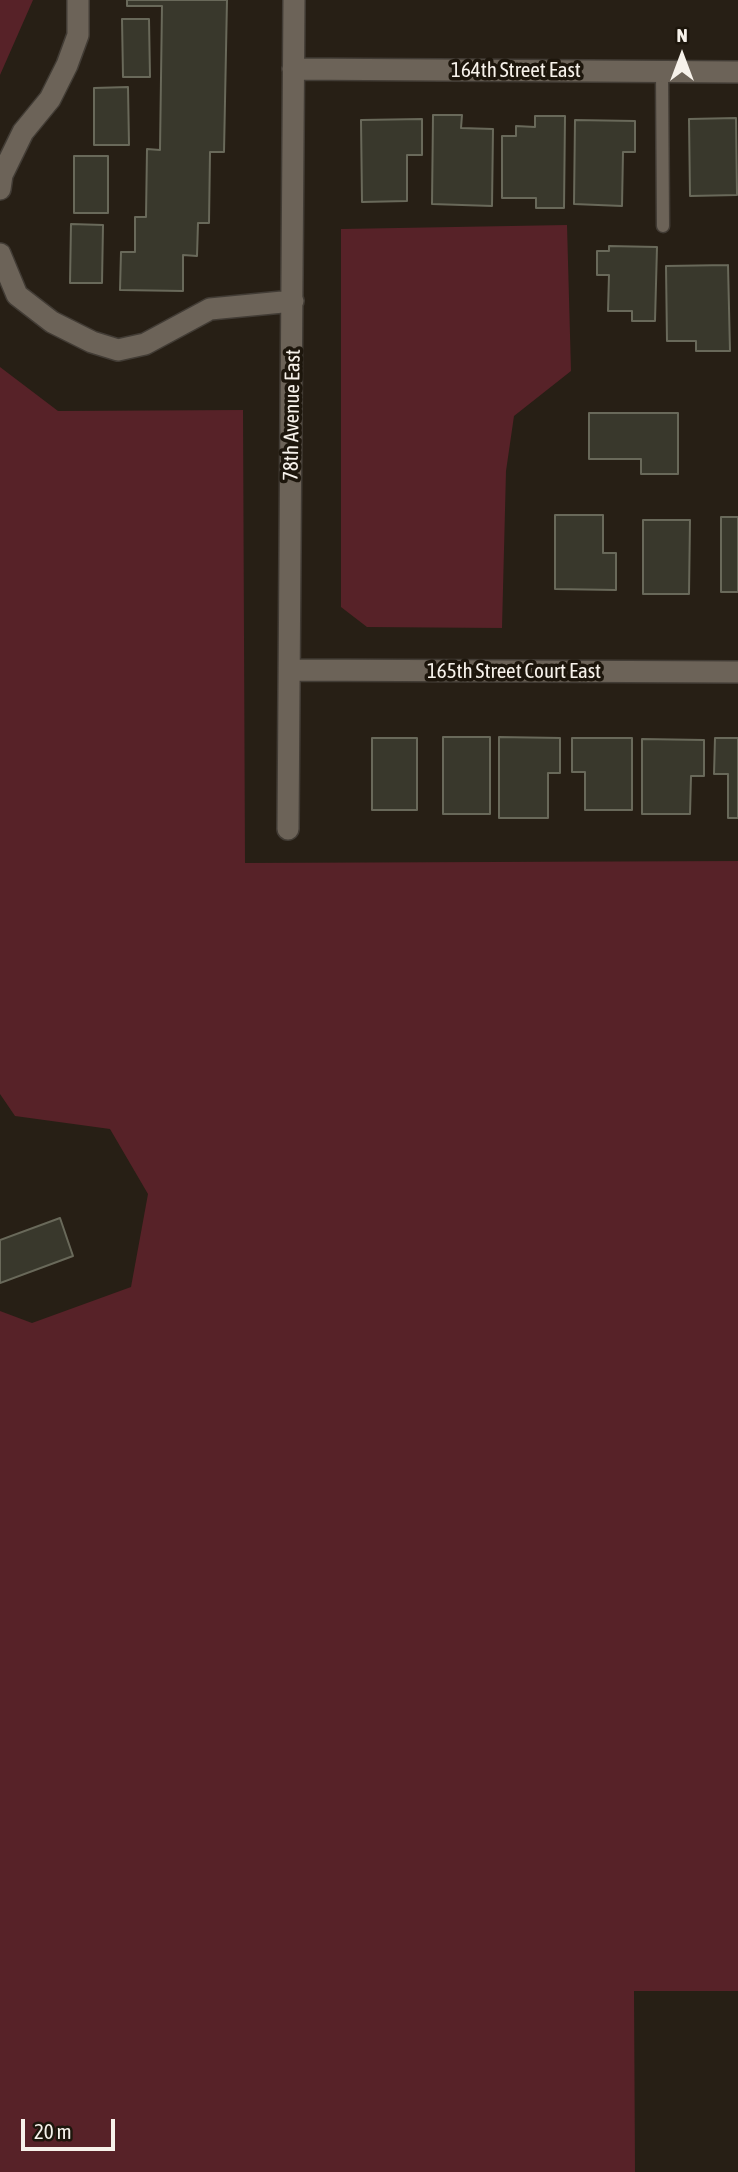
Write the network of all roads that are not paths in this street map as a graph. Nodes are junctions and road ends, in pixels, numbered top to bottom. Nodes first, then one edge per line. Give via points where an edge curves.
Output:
1 (78, 0) edge
2 (294, 0) edge
3 (293, 69) junction
4 (662, 70) junction
5 (738, 72) edge
6 (0, 189) edge
7 (663, 226) dead end
8 (0, 254) edge
9 (293, 301) junction
10 (290, 670) junction
11 (738, 672) edge
12 (288, 829) dead end

1 - 6 street via 78,35 67,65 50,99 23,132
2 - 3 street, 78th Avenue East
3 - 4 street, 164th Street East
3 - 9 street, 78th Avenue East
4 - 5 street, 164th Street East
4 - 7 lane
8 - 9 street via 17,295 52,322 118,350 145,344 210,309
9 - 10 street, 78th Avenue East
10 - 11 street, 165th Street Court East
10 - 12 street, 78th Avenue East

